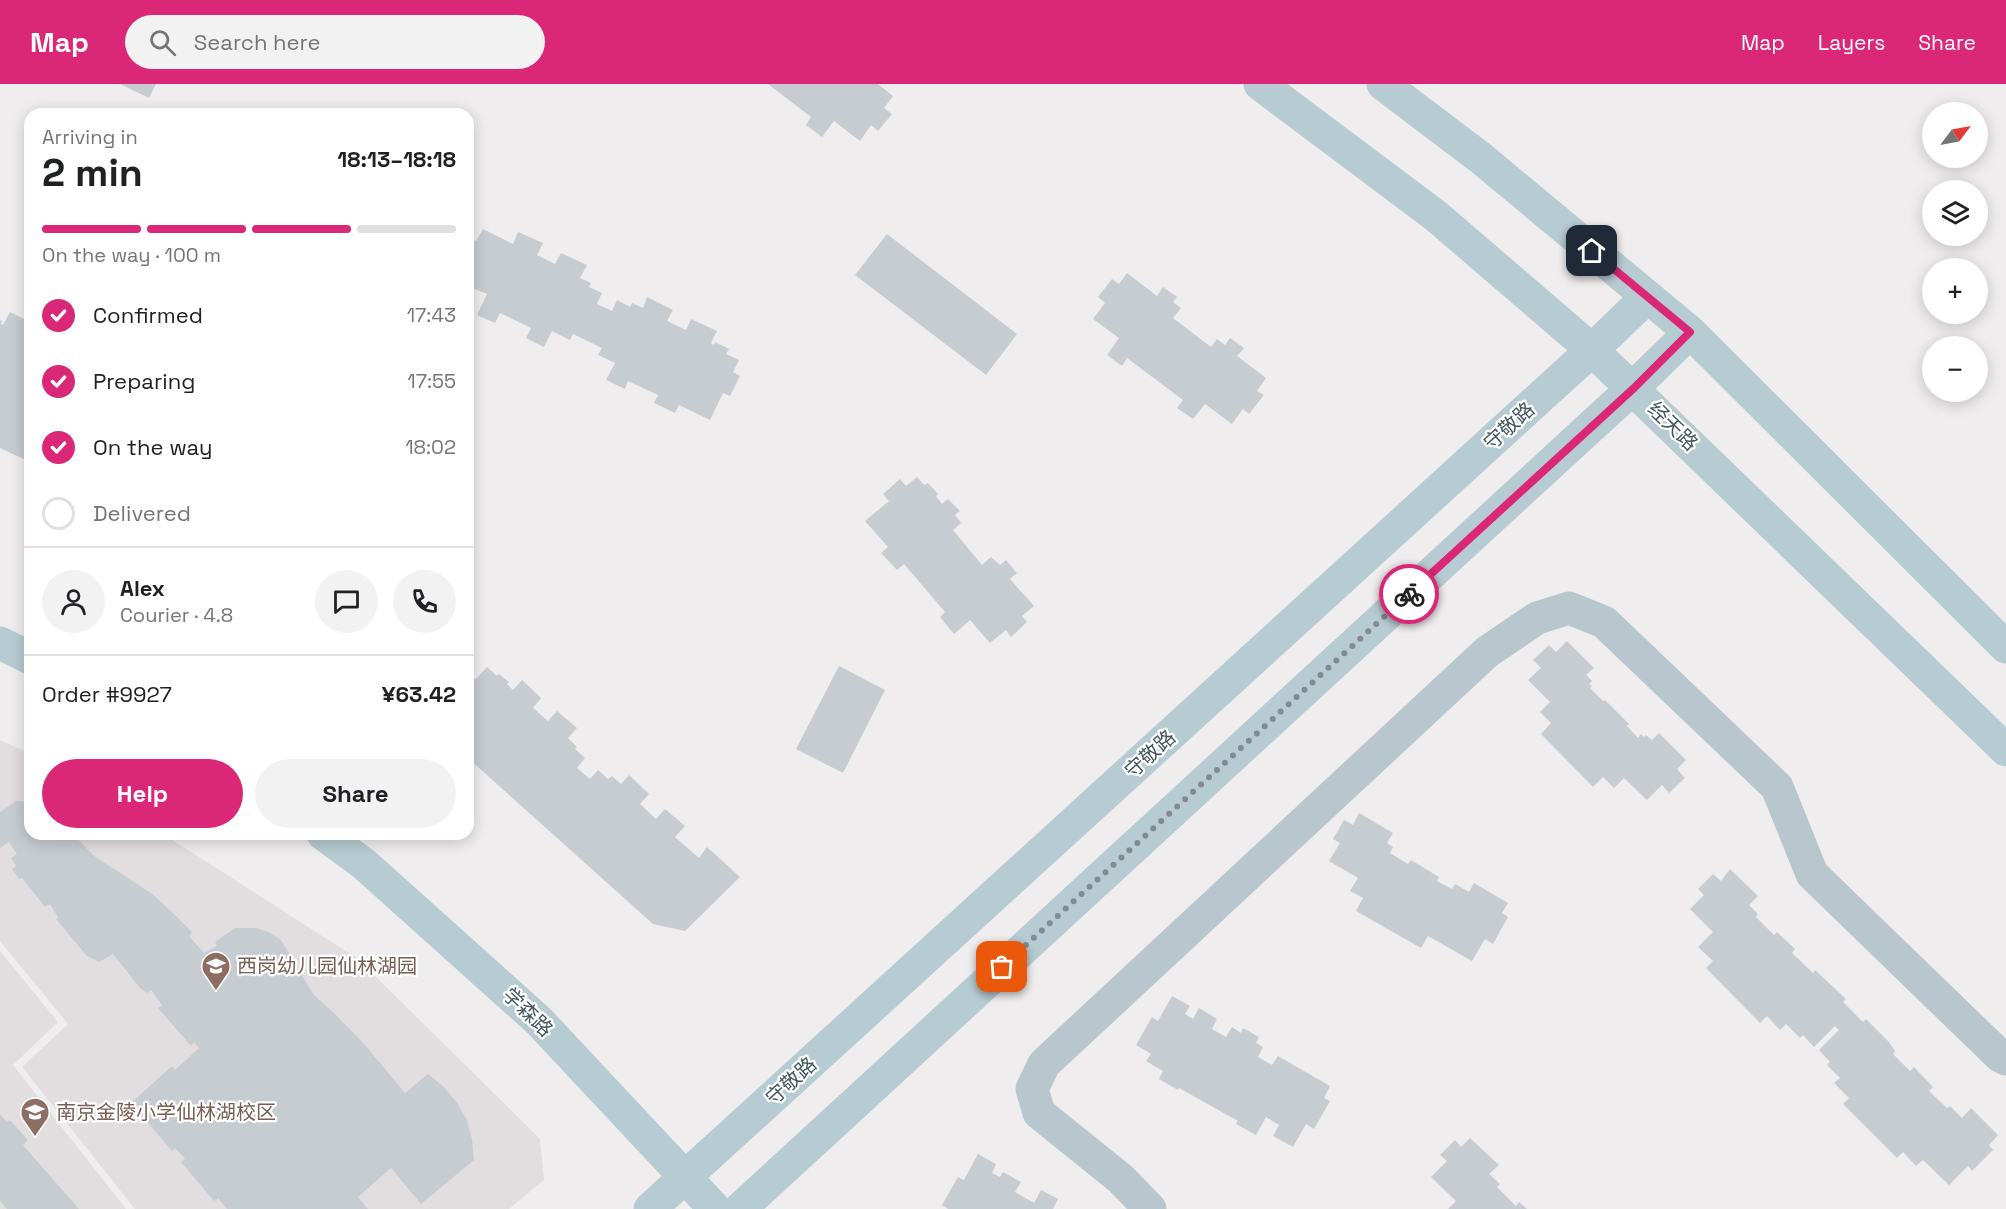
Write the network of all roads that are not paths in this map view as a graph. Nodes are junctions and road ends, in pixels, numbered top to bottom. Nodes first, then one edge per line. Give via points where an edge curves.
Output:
1 (1260, 84) edge
2 (1383, 84) edge
3 (1647, 297) junction
4 (1690, 332) junction
5 (1592, 350) junction
6 (1634, 388) junction
7 (0, 643) edge
8 (2006, 647) edge
9 (24, 655) edge
10 (2006, 750) edge
11 (331, 840) edge
12 (2006, 1059) edge
13 (685, 1178) junction
14 (650, 1209) edge
15 (715, 1209) edge
16 (740, 1209) edge
17 (1150, 1209) edge

1 - 5 main road, 经天路 via 1436,216
2 - 3 main road via 1482,159
3 - 4 main road
3 - 5 main road, 守敬路
4 - 6 main road
4 - 8 main road
5 - 6 main road, 经天路
5 - 13 main road, 守敬路
6 - 10 main road, 经天路
6 - 16 main road
7 - 9 main road
11 - 13 main road, 学森路 via 364,864 539,1021
12 - 17 street via 1812,874 1777,787 1604,622 1569,608 1537,618 1487,652 1044,1064 1032,1089 1039,1113 1121,1179
13 - 14 main road, 守敬路
13 - 15 main road, 学森路

